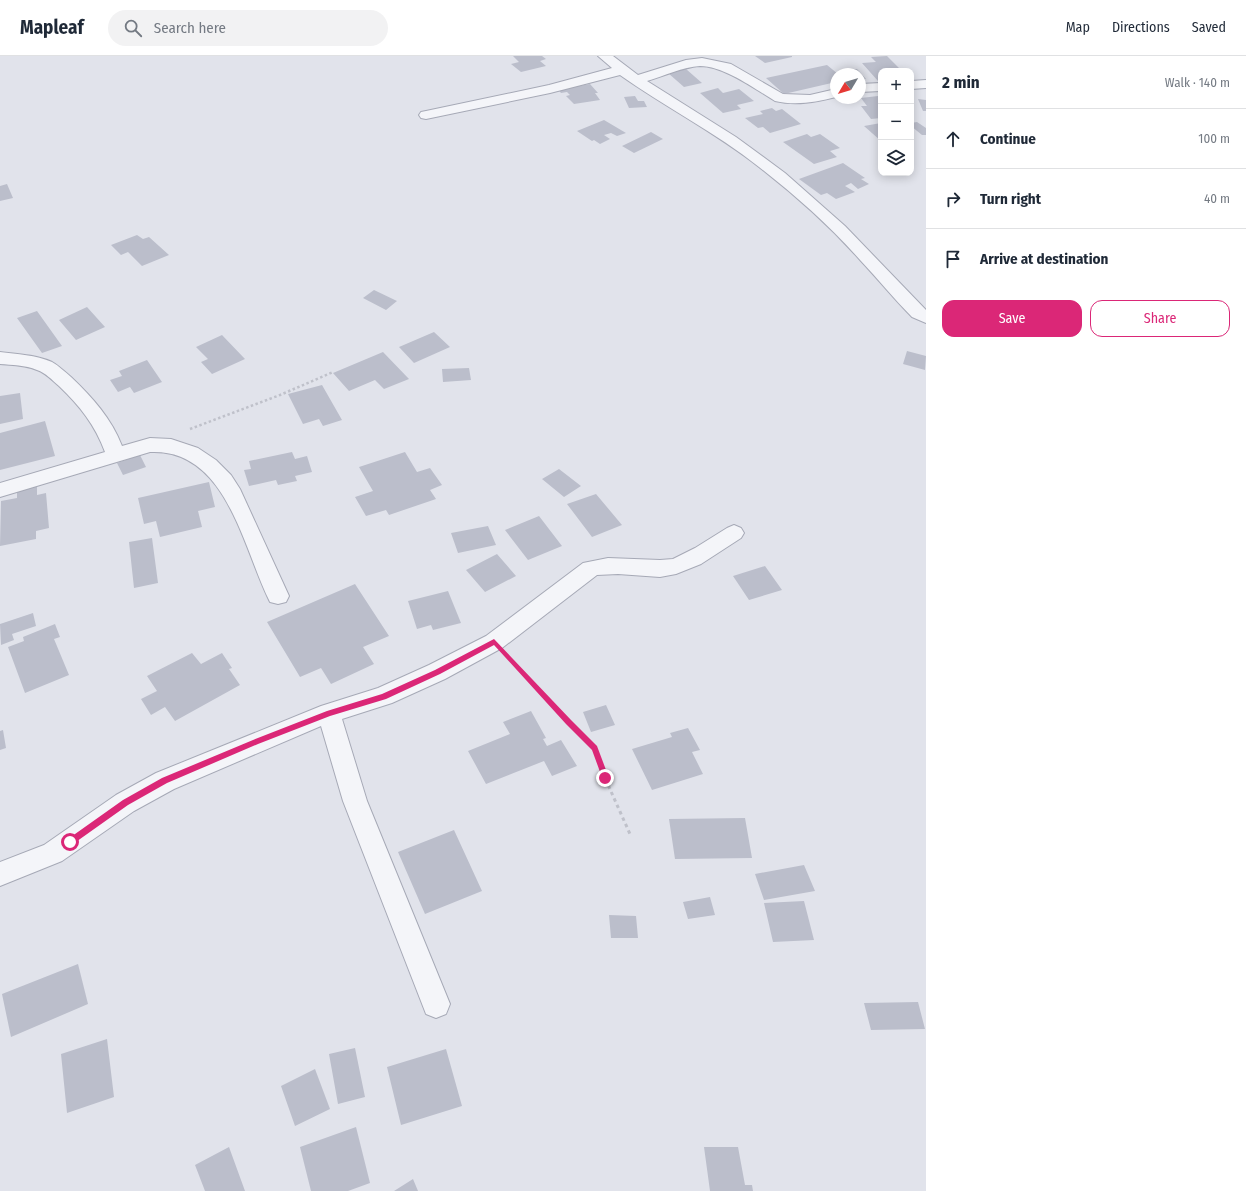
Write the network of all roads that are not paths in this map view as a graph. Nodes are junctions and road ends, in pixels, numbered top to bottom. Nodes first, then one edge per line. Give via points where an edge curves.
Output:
1 (605, 56) edge
2 (622, 70) junction
3 (636, 80) junction
4 (926, 84) edge
5 (914, 85) edge
6 (878, 87) edge
7 (866, 88) edge
8 (830, 94) edge
9 (426, 115) dead end
10 (926, 318) edge
11 (0, 358) edge
12 (116, 455) junction
13 (0, 490) edge
14 (734, 533) dead end
15 (278, 596) dead end
16 (329, 713) junction
17 (0, 874) edge
18 (436, 1004) dead end

1 - 2 street
2 - 3 street
2 - 9 street
3 - 8 street via 702,62 726,67 780,98 810,99
3 - 10 street via 703,121 792,185 867,257 918,313
4 - 5 street
6 - 7 street
11 - 12 street via 43,365 59,376 81,395 98,415 108,432
12 - 13 street
12 - 15 street via 150,445 168,444 195,455 212,467 225,481 242,514
14 - 16 street via 688,561 671,568 604,566 590,569 494,642 384,696
16 - 17 street via 164,781 125,802 53,852
16 - 18 street via 355,801

